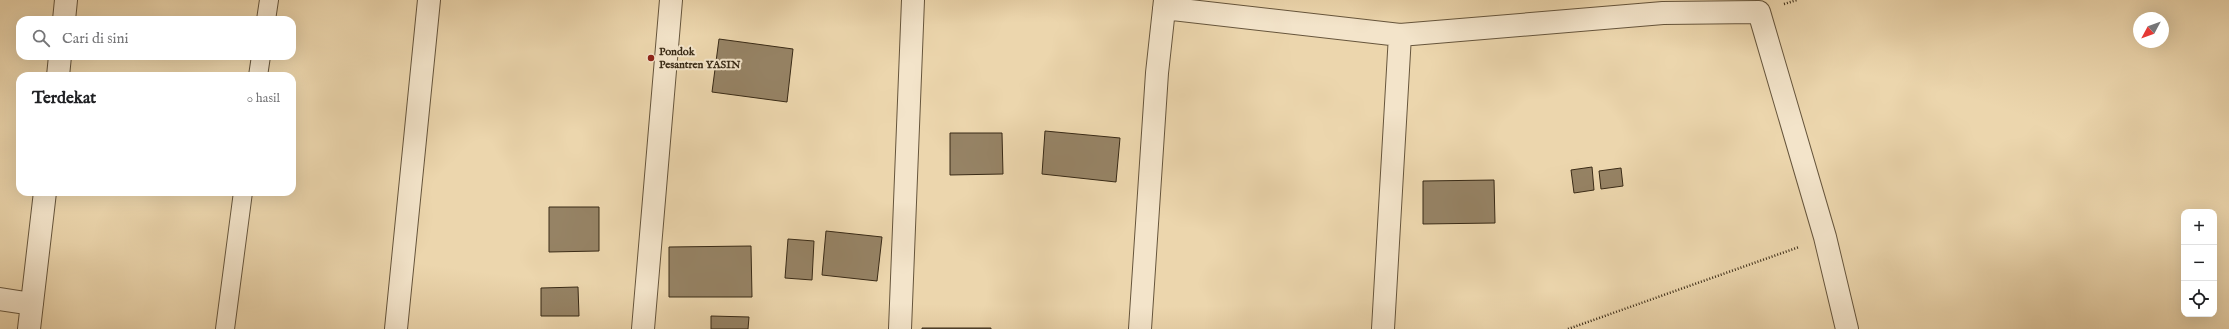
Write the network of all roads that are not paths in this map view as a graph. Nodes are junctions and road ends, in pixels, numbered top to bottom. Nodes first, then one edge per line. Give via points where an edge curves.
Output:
1 (66, 0) edge
2 (268, 0) edge
3 (430, 0) edge
4 (671, 0) edge
5 (913, 0) edge
6 (1165, 4) edge
7 (1663, 6) edge
8 (64, 16) edge
9 (266, 16) edge
10 (1400, 35) junction
11 (60, 60) edge
12 (260, 60) edge
13 (58, 72) edge
14 (259, 72) edge
15 (45, 196) edge
16 (242, 196) edge
17 (0, 299) edge
18 (32, 304) junction
19 (29, 329) edge
20 (225, 329) edge
21 (396, 329) edge
22 (643, 329) edge
23 (900, 329) edge
24 (1140, 329) edge
25 (1383, 329) edge
26 (1847, 329) edge

1 - 8 street
2 - 9 lane
3 - 21 street
4 - 22 street
5 - 23 street
6 - 10 street
6 - 24 street via 1157,73
7 - 10 street
7 - 26 street via 1759,12 1825,237
10 - 25 street
11 - 13 street
12 - 14 lane
15 - 18 street
16 - 20 lane
17 - 18 street
18 - 19 street

